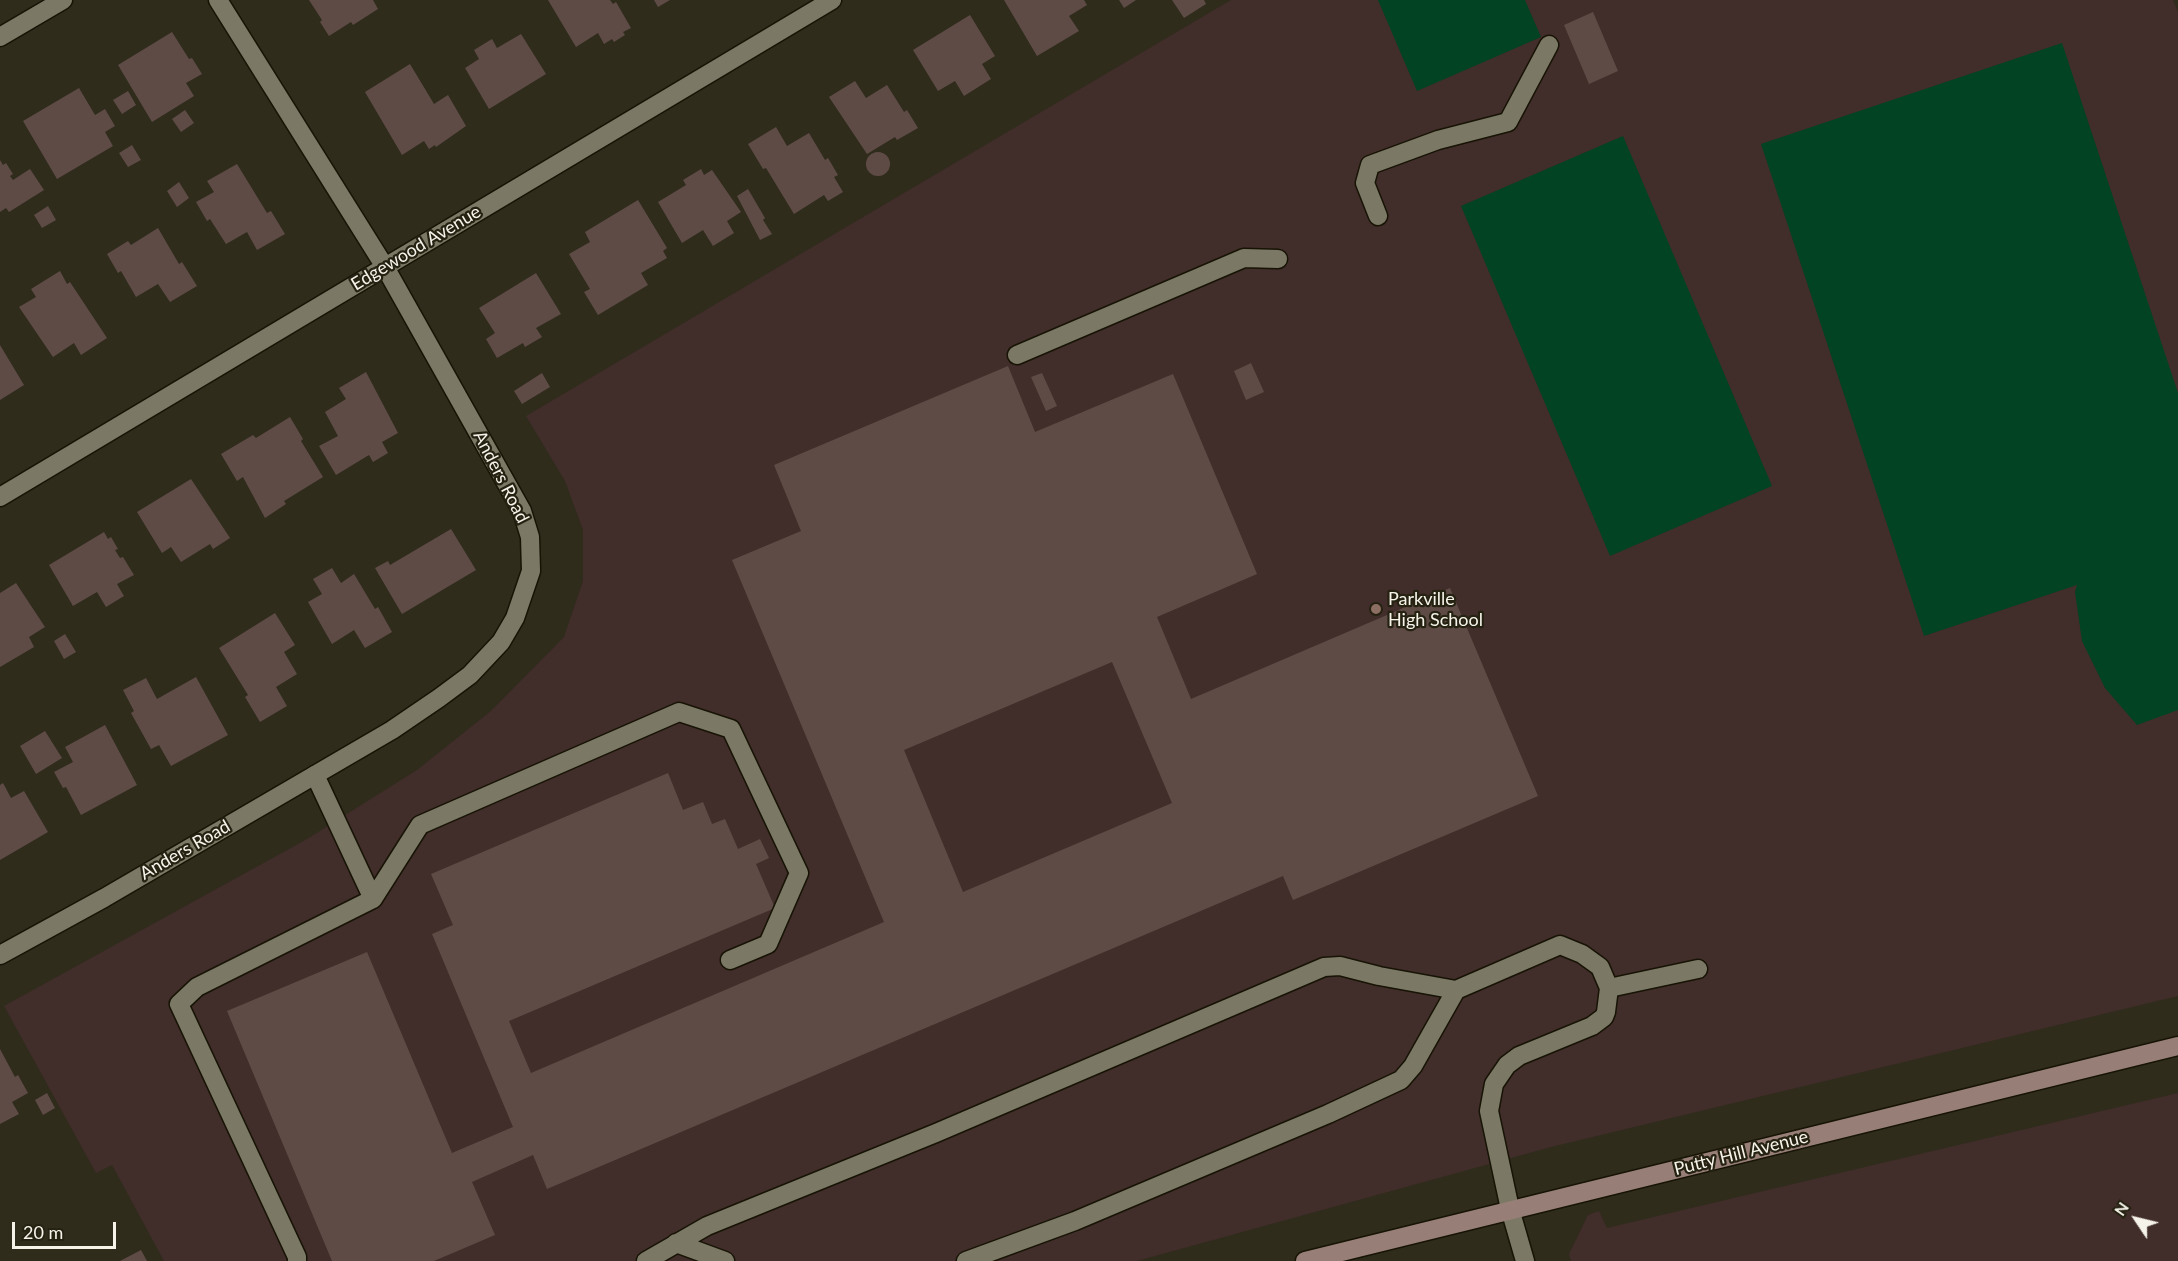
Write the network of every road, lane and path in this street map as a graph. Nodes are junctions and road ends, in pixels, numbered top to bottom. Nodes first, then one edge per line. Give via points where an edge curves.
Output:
1 (63, 0) edge
2 (218, 0) edge
3 (832, 0) edge
4 (0, 37) edge
5 (1549, 45) dead end
6 (1378, 216) dead end
7 (1278, 259) dead end
8 (385, 267) junction
9 (1017, 355) dead end
10 (0, 497) edge
11 (315, 775) junction
12 (373, 898) junction
13 (0, 955) edge
14 (730, 960) dead end
15 (1698, 969) dead end
16 (1609, 988) junction
17 (1456, 990) junction
18 (2178, 1046) edge
19 (1510, 1209) junction
20 (676, 1243) junction
21 (297, 1261) edge
22 (646, 1261) edge
23 (725, 1261) edge
24 (966, 1261) edge
25 (1305, 1261) edge
26 (1525, 1261) edge

1 - 4 street
2 - 8 street, Anders Road
3 - 8 street, Edgewood Avenue
5 - 6 street via 1509,122 1438,140 1370,165 1365,183
7 - 9 street via 1244,258
8 - 10 street, Edgewood Avenue
8 - 11 street, Anders Road via 522,511 530,537 531,570 515,618 501,642 470,675 392,730
11 - 12 street
11 - 13 street, Anders Road
12 - 14 street via 420,825 679,712 731,729 799,873 768,944
12 - 21 street via 196,987 179,1004
15 - 16 street
16 - 17 street via 1596,963 1560,945
16 - 19 street via 1606,1012 1598,1022 1519,1056 1494,1084 1488,1111
17 - 20 street via 1340,966 1324,967 707,1226
17 - 24 street via 1401,1080 1075,1221
18 - 19 main road, Putty Hill Avenue
19 - 25 main road, Putty Hill Avenue
19 - 26 street
20 - 22 street
20 - 23 street

